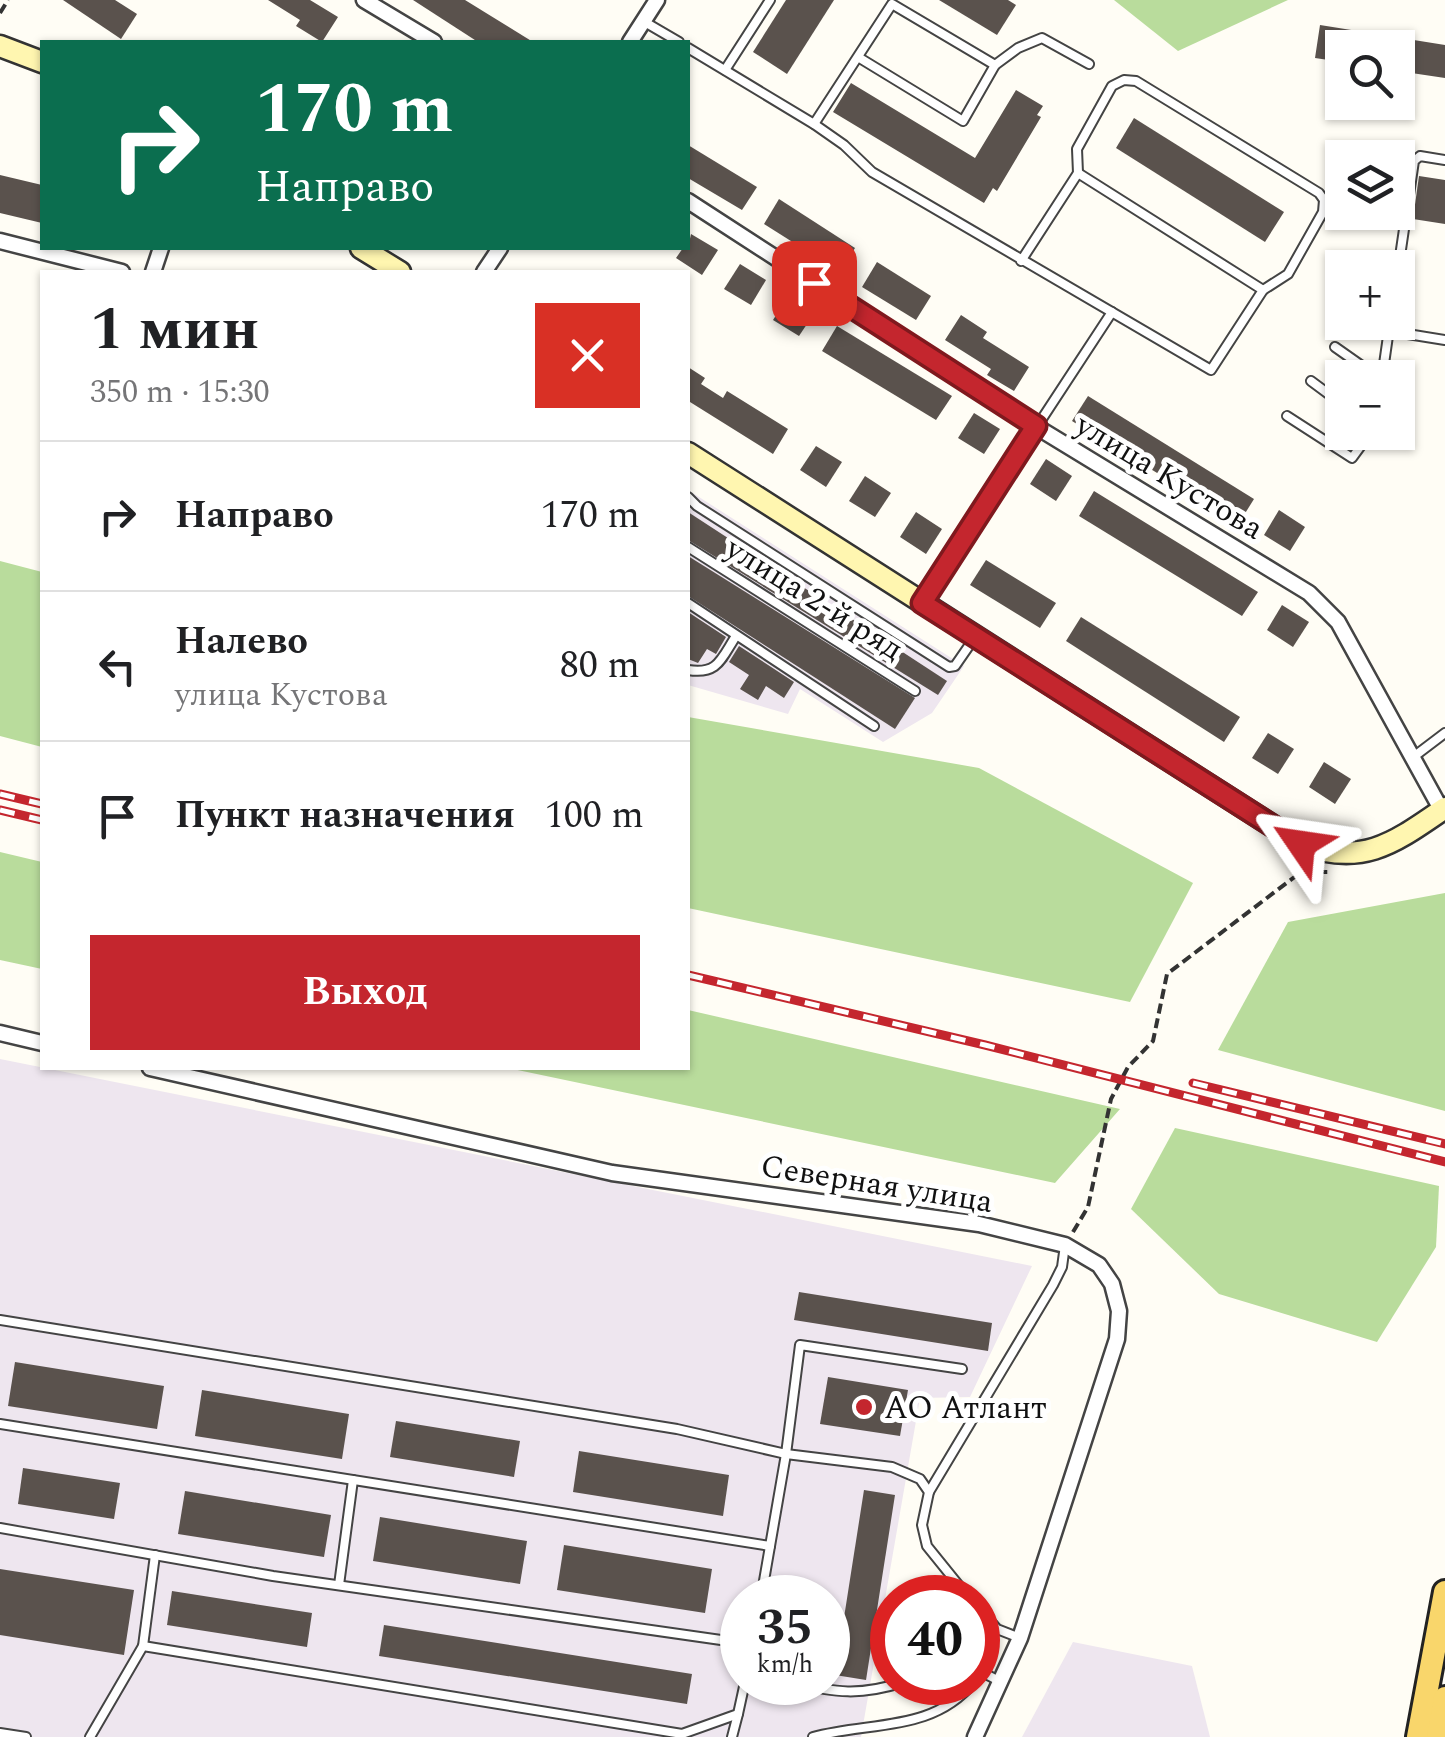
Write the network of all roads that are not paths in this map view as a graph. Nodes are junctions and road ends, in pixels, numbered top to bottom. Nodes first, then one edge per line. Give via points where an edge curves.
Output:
1 (364, 0) edge
2 (657, 0) edge
3 (770, 0) edge
4 (643, 21) junction
5 (431, 40) edge
6 (631, 40) edge
7 (676, 40) edge
8 (0, 46) edge
9 (690, 49) edge
10 (858, 58) junction
11 (40, 61) edge
12 (1090, 64) dead end
13 (995, 66) junction
14 (725, 70) junction
15 (814, 124) junction
16 (1445, 160) edge
17 (1078, 172) junction
18 (690, 201) edge
19 (0, 241) edge
20 (363, 250) edge
21 (1401, 250) edge
22 (1021, 261) junction
23 (114, 270) edge
24 (397, 270) edge
25 (1263, 290) junction
26 (1112, 312) junction
27 (1415, 333) edge
28 (1445, 340) edge
29 (1335, 347) dead end
30 (1354, 360) edge
31 (1310, 381) dead end
32 (1325, 392) edge
33 (1287, 416) dead end
34 (1036, 426) junction
35 (1325, 441) edge
36 (690, 460) edge
37 (690, 499) edge
38 (690, 548) edge
39 (922, 603) junction
40 (690, 604) edge
41 (736, 636) junction
42 (975, 636) junction
43 (690, 670) edge
44 (915, 691) dead end
45 (874, 726) dead end
46 (1445, 733) edge
47 (1412, 758) junction
48 (1443, 810) edge
49 (0, 1034) edge
50 (40, 1043) edge
51 (159, 1070) edge
52 (1066, 1245) junction
53 (0, 1320) edge
54 (962, 1369) dead end
55 (0, 1424) edge
56 (786, 1454) junction
57 (353, 1480) junction
58 (929, 1492) junction
59 (0, 1528) edge
60 (770, 1546) junction
61 (155, 1555) junction
62 (764, 1575) edge
63 (950, 1575) edge
64 (339, 1585) junction
65 (1445, 1592) edge
66 (1000, 1631) edge
67 (1020, 1638) junction
68 (720, 1640) edge
69 (144, 1646) junction
70 (1000, 1682) edge
71 (1445, 1698) edge
72 (740, 1705) edge
73 (948, 1705) edge
74 (990, 1705) edge
75 (738, 1714) junction
76 (0, 1733) edge
77 (26, 1737) edge
78 (90, 1737) edge
79 (732, 1737) edge
80 (813, 1737) edge
81 (975, 1737) edge
82 (1418, 1737) edge
83 (1438, 1737) edge

1 - 5 street
2 - 4 street
3 - 14 lane
4 - 6 street
4 - 7 lane
8 - 11 street
9 - 14 lane
10 - 13 lane via 892,4
10 - 13 lane via 962,121
10 - 15 lane
12 - 13 lane via 1042,38
14 - 15 lane
15 - 22 lane via 872,172
16 - 21 lane via 1420,156 1414,162
17 - 22 lane
17 - 25 lane
17 - 25 lane via 1077,149 1112,86 1136,81 1318,193 1323,212 1288,274
18 - 34 street, улица Кустова
19 - 23 street
20 - 24 street
22 - 26 lane
25 - 26 lane via 1211,370
26 - 34 lane
27 - 28 lane
29 - 30 lane
31 - 32 lane
33 - 35 lane
34 - 39 lane
34 - 47 street, улица Кустова via 1310,593 1338,622
36 - 39 street
37 - 42 lane via 949,667
38 - 44 lane, улица 2-й ряд
39 - 42 street
40 - 41 lane
41 - 43 lane via 715,668
41 - 45 lane
42 - 48 street via 1284,835 1322,852 1376,850
46 - 47 lane
47 - 48 street, улица Кустова
49 - 50 street
51 - 52 street, Северная улица via 612,1173 979,1224
52 - 58 lane via 1054,1285
52 - 67 street, Северная улица via 1099,1264 1112,1284 1120,1311 1117,1340
53 - 56 lane via 677,1429
54 - 56 lane via 800,1345
55 - 57 lane
56 - 58 lane via 892,1468 920,1479
56 - 60 lane
57 - 60 lane
57 - 64 lane
58 - 63 lane via 922,1525 927,1546
59 - 61 lane
60 - 62 lane
61 - 64 lane
61 - 69 lane
64 - 68 lane
65 - 82 main road
66 - 67 lane
67 - 70 street, Северная улица
69 - 75 lane via 682,1734
69 - 78 lane
71 - 83 main road
72 - 75 lane
73 - 80 lane via 881,1728
74 - 81 street, Северная улица
75 - 79 lane
76 - 77 lane

